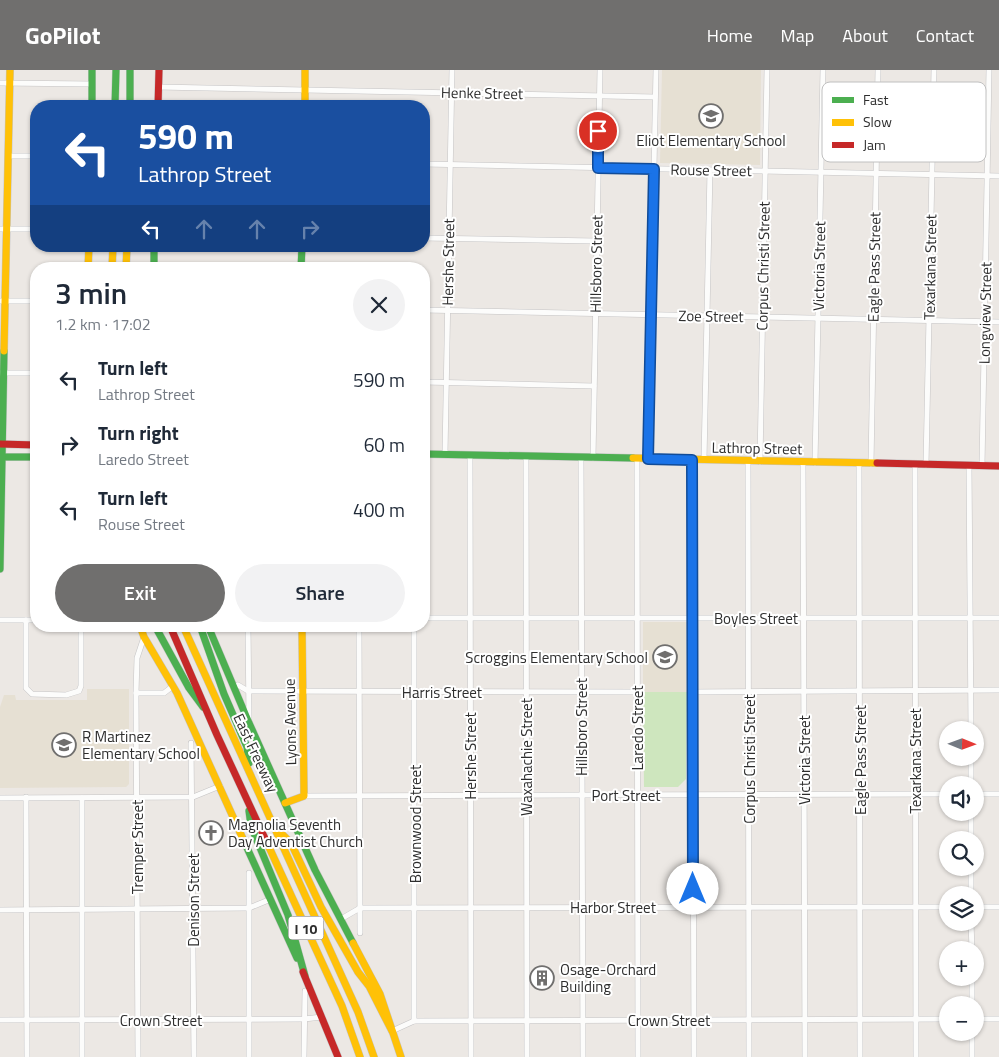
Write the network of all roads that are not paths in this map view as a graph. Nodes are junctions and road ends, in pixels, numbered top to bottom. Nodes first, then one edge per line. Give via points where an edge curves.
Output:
1 (10, 70) edge
2 (92, 70) edge
3 (116, 70) edge
4 (130, 70) edge
5 (159, 70) edge
6 (305, 70) edge
7 (452, 70) edge
8 (600, 70) edge
9 (656, 70) edge
10 (767, 70) edge
11 (989, 70) edge
12 (0, 83) edge
13 (10, 84) junction
14 (92, 84) junction
15 (158, 88) junction
16 (305, 90) junction
17 (452, 93) junction
18 (599, 96) junction
19 (655, 97) junction
20 (92, 100) edge
21 (115, 100) edge
22 (130, 100) edge
23 (158, 100) edge
24 (305, 100) edge
25 (822, 121) edge
26 (9, 156) junction
27 (30, 156) edge
28 (876, 162) edge
29 (932, 162) edge
30 (430, 164) edge
31 (450, 165) junction
32 (598, 168) junction
33 (654, 169) junction
34 (710, 170) junction
35 (764, 171) junction
36 (821, 172) junction
37 (876, 173) junction
38 (932, 174) junction
39 (988, 176) junction
40 (999, 176) edge
41 (4, 229) edge
42 (30, 229) edge
43 (430, 238) edge
44 (448, 238) junction
45 (596, 241) junction
46 (3, 301) edge
47 (30, 301) edge
48 (430, 310) edge
49 (448, 311) junction
50 (594, 314) junction
51 (651, 315) junction
52 (706, 316) junction
53 (762, 318) junction
54 (818, 319) junction
55 (873, 319) junction
56 (928, 320) junction
57 (984, 322) junction
58 (999, 322) edge
59 (2, 373) edge
60 (30, 373) edge
61 (430, 382) edge
62 (446, 383) junction
63 (594, 386) junction
64 (0, 444) edge
65 (30, 445) edge
66 (430, 454) edge
67 (445, 454) junction
68 (470, 456) junction
69 (0, 457) edge
70 (30, 457) edge
71 (526, 457) junction
72 (580, 458) junction
73 (593, 458) junction
74 (637, 459) junction
75 (648, 459) junction
76 (692, 460) junction
77 (704, 460) junction
78 (748, 461) junction
79 (760, 462) junction
80 (803, 462) junction
81 (815, 463) junction
82 (859, 464) junction
83 (871, 464) junction
84 (915, 465) junction
85 (926, 465) junction
86 (969, 466) junction
87 (982, 466) junction
88 (999, 466) edge
89 (0, 569) edge
90 (859, 617) junction
91 (915, 617) junction
92 (430, 618) edge
93 (470, 618) junction
94 (526, 618) junction
95 (581, 618) junction
96 (637, 618) junction
97 (692, 618) junction
98 (748, 618) junction
99 (804, 618) junction
100 (970, 618) junction
101 (999, 618) edge
102 (0, 620) edge
103 (26, 620) junction
104 (30, 620) edge
105 (81, 632) edge
106 (142, 632) edge
107 (159, 632) edge
108 (173, 632) edge
109 (186, 632) edge
110 (202, 632) edge
111 (211, 632) edge
112 (248, 632) edge
113 (302, 632) edge
114 (359, 632) edge
115 (414, 632) edge
116 (144, 637) junction
117 (248, 677) junction
118 (173, 686) junction
119 (236, 686) junction
120 (970, 690) junction
121 (999, 690) edge
122 (248, 691) junction
123 (749, 691) junction
124 (804, 691) junction
125 (859, 691) junction
126 (916, 691) junction
127 (303, 692) junction
128 (360, 692) junction
129 (414, 692) junction
130 (470, 692) junction
131 (526, 692) junction
132 (581, 692) junction
133 (637, 692) junction
134 (692, 692) junction
135 (136, 693) junction
136 (208, 714) junction
137 (971, 721) edge
138 (249, 723) junction
139 (191, 743) dead end
140 (250, 773) junction
141 (220, 786) junction
142 (804, 794) junction
143 (860, 794) junction
144 (915, 794) junction
145 (939, 794) edge
146 (984, 794) edge
147 (999, 794) edge
148 (526, 795) junction
149 (582, 795) junction
150 (693, 795) junction
151 (748, 795) junction
152 (304, 796) junction
153 (359, 796) junction
154 (415, 796) junction
155 (470, 796) junction
156 (637, 796) junction
157 (26, 797) junction
158 (193, 797) junction
159 (0, 798) edge
160 (82, 798) junction
161 (137, 798) junction
162 (247, 801) junction
163 (285, 803) junction
164 (275, 828) junction
165 (249, 873) dead end
166 (271, 899) junction
167 (582, 907) junction
168 (638, 907) junction
169 (694, 907) junction
170 (749, 907) junction
171 (859, 907) junction
172 (916, 907) junction
173 (939, 907) edge
174 (984, 907) edge
175 (999, 907) edge
176 (249, 908) junction
177 (360, 908) junction
178 (415, 908) junction
179 (471, 908) junction
180 (526, 908) junction
181 (804, 908) junction
182 (27, 909) junction
183 (0, 910) edge
184 (83, 910) junction
185 (137, 910) junction
186 (194, 910) junction
187 (341, 919) junction
188 (360, 933) dead end
189 (305, 976) junction
190 (305, 990) dead end
191 (322, 1017) junction
192 (304, 1019) junction
193 (860, 1019) junction
194 (916, 1019) junction
195 (939, 1019) edge
196 (984, 1019) edge
197 (999, 1019) edge
198 (0, 1020) edge
199 (27, 1020) junction
200 (83, 1020) junction
201 (138, 1020) junction
202 (194, 1020) junction
203 (250, 1020) junction
204 (471, 1020) junction
205 (527, 1020) junction
206 (582, 1020) junction
207 (638, 1020) junction
208 (694, 1020) junction
209 (749, 1020) junction
210 (805, 1020) junction
211 (414, 1021) junction
212 (392, 1031) junction
213 (972, 1041) edge
214 (27, 1057) edge
215 (82, 1057) edge
216 (138, 1057) edge
217 (194, 1057) edge
218 (250, 1057) edge
219 (304, 1057) edge
220 (338, 1057) edge
221 (360, 1057) edge
222 (374, 1057) edge
223 (401, 1057) edge
224 (471, 1057) edge
225 (527, 1057) edge
226 (582, 1057) edge
227 (638, 1057) edge
228 (694, 1057) edge
229 (749, 1057) edge
230 (804, 1057) edge
231 (860, 1057) edge
232 (916, 1057) edge
233 (972, 1057) edge

1 - 13 main road
2 - 14 main road
3 - 21 main road
4 - 22 main road
5 - 15 main road
6 - 16 main road
7 - 17 street, Hershe Street
8 - 18 street, Hillsboro Street
9 - 19 street
10 - 35 street, Corpus Christi Street
11 - 39 street, Longview Street
12 - 13 street
13 - 14 street
13 - 26 main road
14 - 20 main road
15 - 16 street, Henke Street
15 - 23 main road
16 - 17 street, Henke Street
16 - 24 main road
17 - 18 street, Henke Street
17 - 31 street, Hershe Street
18 - 19 street, Henke Street
18 - 32 street, Hillsboro Street
19 - 33 street
25 - 36 street, Victoria Street
26 - 27 street
26 - 41 main road
28 - 37 street, Eagle Pass Street
29 - 38 street, Texarkana Street
30 - 31 street, Rouse Street
31 - 32 street, Rouse Street
31 - 44 street, Hershe Street
32 - 33 street, Rouse Street
32 - 45 street, Hillsboro Street
33 - 34 street, Rouse Street
33 - 51 street
34 - 35 street, Rouse Street
34 - 52 street
35 - 36 street, Rouse Street
35 - 53 street, Corpus Christi Street
36 - 37 street, Rouse Street
36 - 54 street, Victoria Street
37 - 38 street, Rouse Street
37 - 55 street, Eagle Pass Street
38 - 39 street, Rouse Street
38 - 56 street, Texarkana Street
39 - 40 street, Rouse Street
39 - 57 street, Longview Street
41 - 42 street
41 - 46 main road
43 - 44 street
44 - 45 street
44 - 49 street, Hershe Street
45 - 50 street, Hillsboro Street
46 - 47 street
46 - 59 main road
48 - 49 street, Zoe Street
49 - 50 street, Zoe Street
49 - 62 street, Hershe Street
50 - 51 street, Zoe Street
50 - 63 street, Hillsboro Street
51 - 52 street, Zoe Street
51 - 75 street
52 - 53 street, Zoe Street
52 - 77 street
53 - 54 street, Zoe Street
53 - 79 street, Corpus Christi Street
54 - 55 street, Zoe Street
54 - 81 street, Victoria Street
55 - 56 street, Zoe Street
55 - 83 street, Eagle Pass Street
56 - 57 street, Zoe Street
56 - 85 street, Texarkana Street
57 - 58 street, Zoe Street
57 - 87 street, Longview Street
59 - 60 street
59 - 64 main road
61 - 62 street
62 - 63 street
62 - 67 street, Hershe Street
63 - 73 street, Hillsboro Street
64 - 65 main road
64 - 69 main road
66 - 67 main road, Lathrop Street
67 - 68 main road, Lathrop Street
68 - 71 main road, Lathrop Street
68 - 93 street, Hershe Street
69 - 70 main road
69 - 89 main road
71 - 72 main road, Lathrop Street
71 - 94 street, Waxahachie Street
72 - 73 main road, Lathrop Street
72 - 95 street, Hillsboro Street
73 - 74 main road, Lathrop Street
74 - 75 main road, Lathrop Street
74 - 96 street, Laredo Street
75 - 76 main road, Lathrop Street
76 - 77 main road, Lathrop Street
76 - 97 street
77 - 78 main road, Lathrop Street
78 - 79 main road, Lathrop Street
78 - 98 street, Corpus Christi Street
79 - 80 main road, Lathrop Street
80 - 81 main road, Lathrop Street
80 - 99 street, Victoria Street
81 - 82 main road, Lathrop Street
82 - 83 main road, Lathrop Street
82 - 90 street, Eagle Pass Street
83 - 84 main road, Lathrop Street
84 - 85 main road, Lathrop Street
84 - 91 street, Texarkana Street
85 - 86 main road, Lathrop Street
86 - 87 main road, Lathrop Street
86 - 100 street
87 - 88 main road, Lathrop Street
90 - 91 street, Boyles Street
90 - 99 street, Boyles Street
90 - 125 street, Eagle Pass Street
91 - 100 street, Boyles Street
91 - 126 street, Texarkana Street
92 - 93 street, Boyles Street
93 - 94 street, Boyles Street
93 - 130 street, Hershe Street
94 - 95 street, Boyles Street
94 - 131 street, Waxahachie Street
95 - 96 street, Boyles Street
95 - 132 street, Hillsboro Street
96 - 97 street, Boyles Street
96 - 133 street, Laredo Street
97 - 98 street, Boyles Street
97 - 134 street
98 - 99 street, Boyles Street
98 - 123 street, Corpus Christi Street
99 - 124 street, Victoria Street
100 - 101 street, Boyles Street
100 - 120 street
102 - 103 street
103 - 104 street
103 - 105 street via 26,688 32,694 66,695 79,691
106 - 116 main road
107 - 136 main road via 191,695
108 - 136 main road, East Freeway / I 10
109 - 140 main road, East Freeway / I 10
110 - 140 main road via 247,747
111 - 119 main road
112 - 117 street
113 - 127 main road, Lyons Avenue
114 - 128 street
115 - 129 street, Brownwood Street
116 - 118 main road
116 - 135 street, Tremper Street via 137,658
117 - 119 street
117 - 122 street
118 - 135 street via 164,693
118 - 141 main road
119 - 122 street
119 - 138 main road
120 - 121 street
120 - 126 street
120 - 137 street
122 - 127 street, Harris Street
122 - 138 street
123 - 124 street
123 - 134 street
123 - 151 street, Corpus Christi Street
124 - 125 street
124 - 142 street, Victoria Street
125 - 126 street
125 - 143 street, Eagle Pass Street
126 - 144 street, Texarkana Street
127 - 128 street, Harris Street
127 - 152 main road, Lyons Avenue
128 - 129 street, Harris Street
128 - 153 street
129 - 130 street, Harris Street
129 - 154 street, Brownwood Street
130 - 131 street, Harris Street
130 - 155 street, Hershe Street
131 - 132 street, Harris Street
131 - 148 street, Waxahachie Street
132 - 133 street, Harris Street
132 - 149 street, Hillsboro Street
133 - 156 street, Laredo Street
134 - 150 street
135 - 161 street, Tremper Street
136 - 162 main road, East Freeway / I 10
138 - 163 main road
139 - 158 street, Denison Street
140 - 164 main road, East Freeway / I 10
141 - 158 street
141 - 166 main road
142 - 143 street, Port Street
142 - 151 street, Port Street
142 - 181 street, Victoria Street
143 - 144 street, Port Street
143 - 171 street, Eagle Pass Street
144 - 145 street, Port Street
144 - 172 street, Texarkana Street
146 - 147 street
148 - 149 street, Port Street
148 - 155 street, Port Street
148 - 180 street, Waxahachie Street
149 - 156 street, Port Street
149 - 167 street, Hillsboro Street
150 - 151 street, Port Street
150 - 156 street, Port Street
150 - 169 street
151 - 170 street, Corpus Christi Street
152 - 153 street, Port Street
152 - 163 main road
153 - 154 street, Port Street
153 - 177 street
154 - 155 street, Port Street
154 - 178 street, Brownwood Street
155 - 179 street, Hershe Street
156 - 168 street, Laredo Street
157 - 159 street
157 - 160 street
157 - 182 street
158 - 161 street
158 - 186 street, Denison Street
160 - 161 street
160 - 184 street
161 - 185 street, Tremper Street
162 - 189 main road via 251,826 288,915
162 - 221 main road, East Freeway / I 10 via 342,1006
163 - 187 main road
164 - 212 main road via 291,843 321,907
164 - 222 main road, East Freeway / I 10 via 358,1012
165 - 176 street
166 - 176 street
166 - 189 main road
167 - 168 street, Harbor Street
167 - 180 street, Harbor Street
167 - 206 street, Hillsboro Street
168 - 169 street, Harbor Street
168 - 207 street, Laredo Street
169 - 170 street, Harbor Street
169 - 208 street
170 - 181 street, Harbor Street
170 - 209 street, Corpus Christi Street
171 - 172 street, Harbor Street
171 - 181 street, Harbor Street
171 - 193 street, Eagle Pass Street
172 - 173 street, Harbor Street
172 - 194 street, Texarkana Street
174 - 175 street
176 - 186 street
176 - 203 street
177 - 178 street, Harbor Street
177 - 187 street
177 - 188 street
178 - 179 street, Harbor Street
178 - 211 street, Brownwood Street
179 - 180 street, Harbor Street
179 - 204 street, Hershe Street
180 - 205 street, Waxahachie Street
181 - 210 street, Victoria Street
182 - 183 street
182 - 184 street
182 - 199 street
184 - 185 street
184 - 200 street
185 - 186 street
185 - 201 street, Tremper Street
186 - 202 street, Denison Street
187 - 212 main road via 380,994
189 - 191 main road
190 - 192 street
191 - 192 street, Crown Street
191 - 220 main road
192 - 203 street, Crown Street
192 - 219 street
193 - 194 street, Crown Street
193 - 210 street, Crown Street
193 - 231 street, Eagle Pass Street
194 - 195 street, Crown Street
194 - 232 street, Texarkana Street
196 - 197 street
198 - 199 street, Crown Street
199 - 200 street, Crown Street
199 - 214 street
200 - 201 street, Crown Street
200 - 215 street
201 - 202 street, Crown Street
201 - 216 street, Tremper Street
202 - 203 street, Crown Street
202 - 217 street, Denison Street
203 - 218 street
204 - 205 street, Crown Street
204 - 211 street, Crown Street
204 - 224 street, Hershe Street
205 - 206 street, Crown Street
205 - 225 street, Waxahachie Street
206 - 207 street, Crown Street
206 - 226 street, Hillsboro Street
207 - 208 street, Crown Street
207 - 227 street, Laredo Street
208 - 209 street, Crown Street
208 - 228 street
209 - 210 street, Crown Street
209 - 229 street, Corpus Christi Street
210 - 230 street, Victoria Street
211 - 212 street, Crown Street
212 - 223 main road
213 - 233 street

